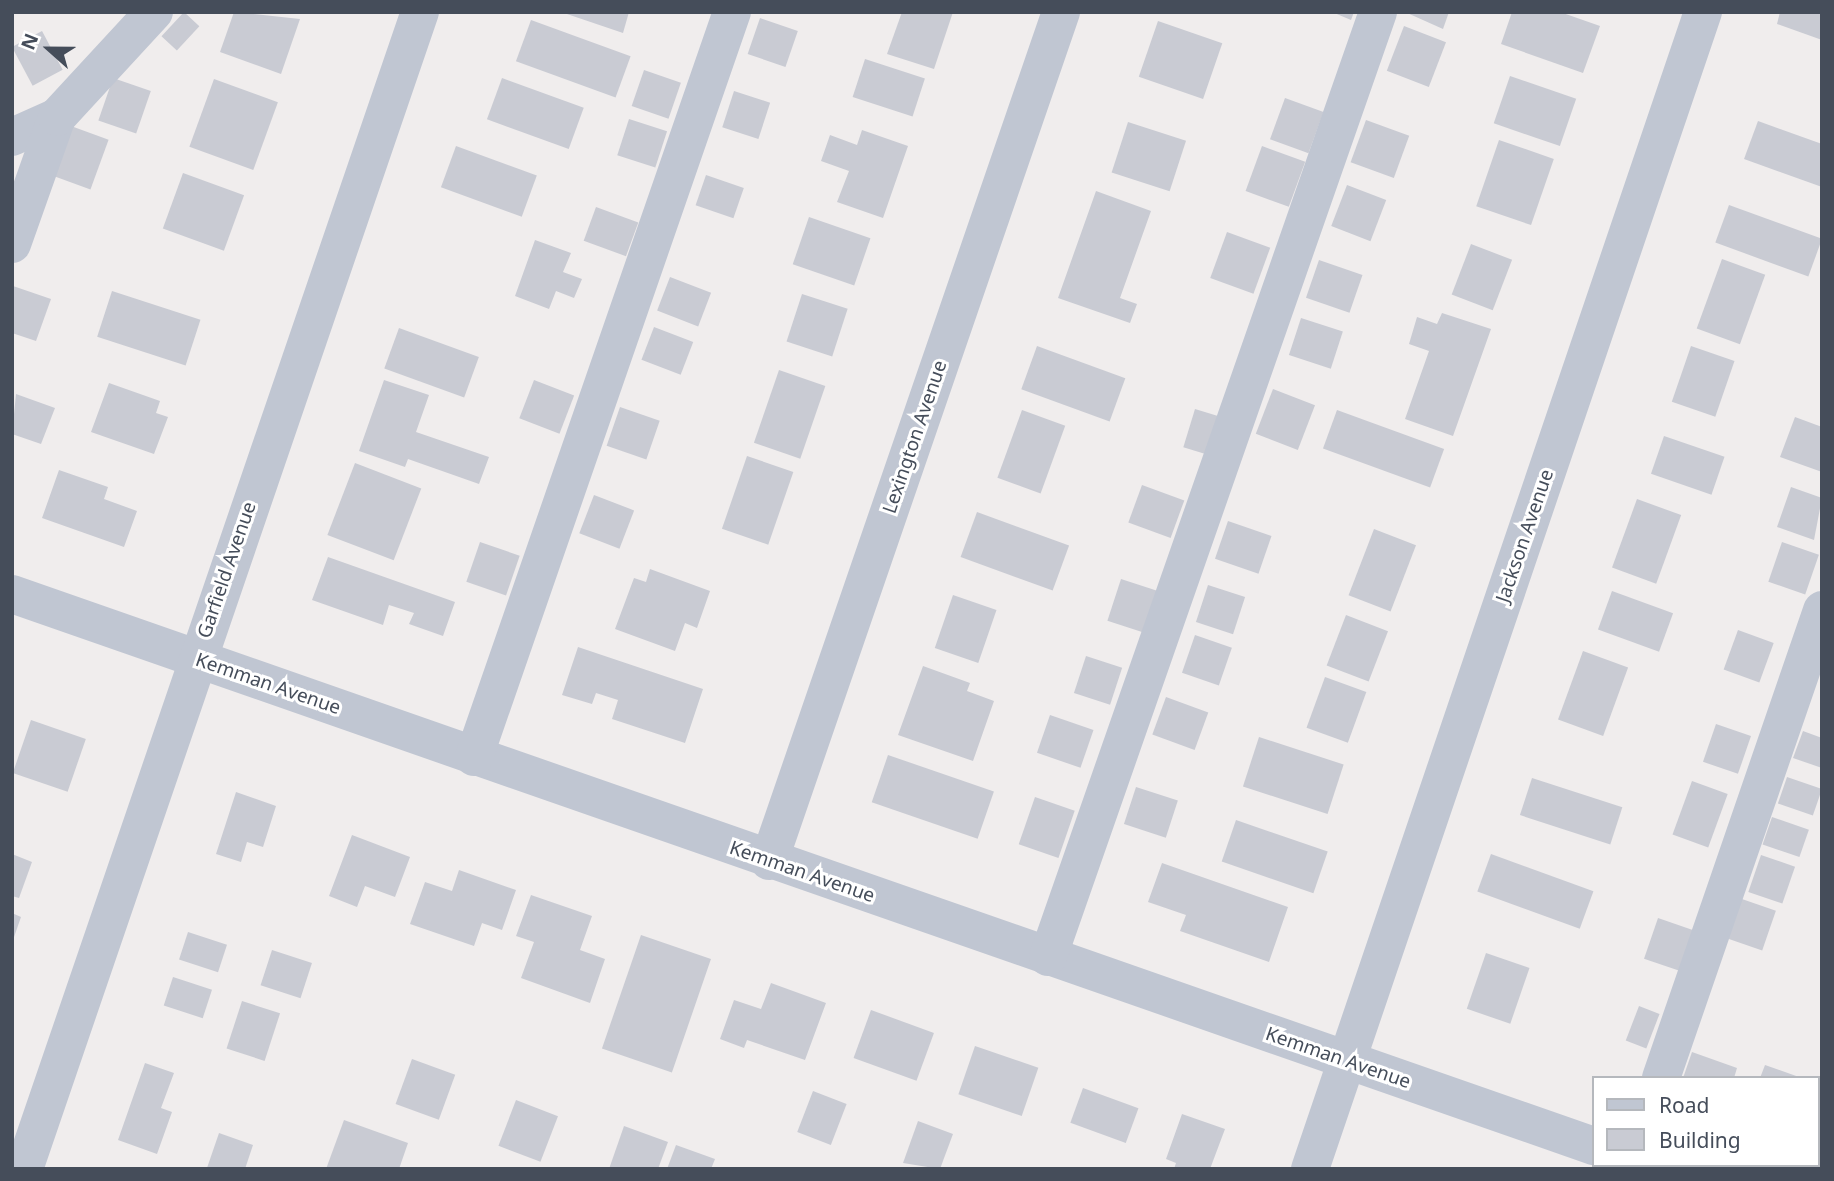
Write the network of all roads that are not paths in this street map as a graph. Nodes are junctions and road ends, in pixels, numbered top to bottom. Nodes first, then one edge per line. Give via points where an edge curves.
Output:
1 (154, 12) edge
2 (733, 12) edge
3 (1061, 12) edge
4 (1378, 12) edge
5 (1703, 12) edge
6 (409, 15) edge
7 (57, 117) junction
8 (12, 137) edge
9 (12, 244) edge
10 (12, 594) edge
11 (1822, 610) edge
12 (197, 659) junction
13 (474, 757) junction
14 (769, 861) junction
15 (1048, 957) junction
16 (1347, 1061) junction
17 (1662, 1076) edge
18 (1592, 1145) edge
19 (24, 1169) edge
20 (1310, 1169) edge

1 - 7 street
2 - 13 street
3 - 14 street, Lexington Avenue
4 - 15 street
5 - 16 street, Jackson Avenue
6 - 12 street, Garfield Avenue
7 - 8 street
7 - 9 street
10 - 12 street, Kemman Avenue
11 - 17 street
12 - 13 street, Kemman Avenue
12 - 19 street, Garfield Avenue
13 - 14 street, Kemman Avenue
14 - 15 street, Kemman Avenue
15 - 16 street, Kemman Avenue
16 - 18 street, Kemman Avenue
16 - 20 street, Jackson Avenue

